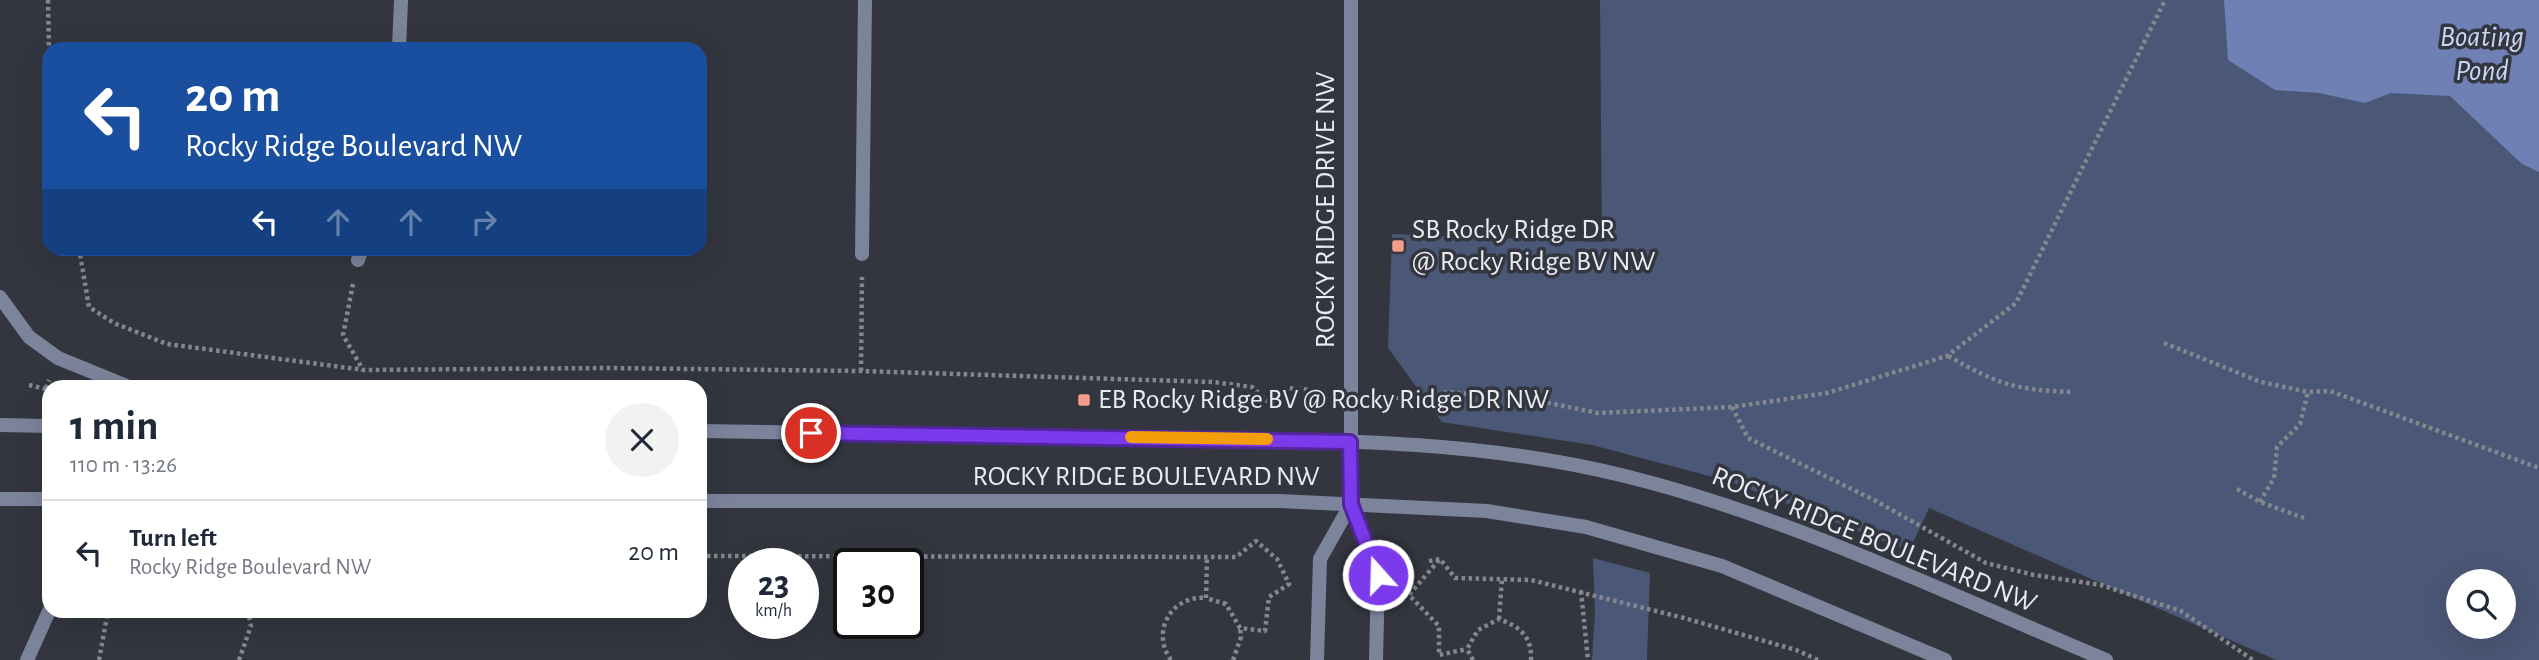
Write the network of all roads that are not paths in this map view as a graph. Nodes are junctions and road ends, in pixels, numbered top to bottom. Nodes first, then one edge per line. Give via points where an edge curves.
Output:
1 (401, 0) edge
2 (865, 0) edge
3 (1351, 0) edge
4 (399, 42) edge
5 (862, 254) road end
6 (0, 297) edge
7 (112, 380) edge
8 (0, 425) edge
9 (42, 426) edge
10 (707, 432) edge
11 (1350, 442) junction
12 (0, 499) edge
13 (42, 499) edge
14 (707, 501) edge
15 (1351, 504) junction
16 (46, 618) edge
17 (27, 660) edge
18 (1317, 660) edge
19 (1377, 660) edge
20 (1945, 660) edge
21 (2106, 660) edge

1 - 4 street
2 - 5 street
3 - 11 street, ROCKY RIDGE DRIVE NW
6 - 7 street via 29,337 58,358
8 - 9 street
10 - 11 street, ROCKY RIDGE BOULEVARD NW
11 - 15 street, ROCKY RIDGE DRIVE NW
11 - 21 street, ROCKY RIDGE BOULEVARD NW via 1462,447 1543,459 1703,497 1780,524
12 - 13 street
14 - 15 street, ROCKY RIDGE BOULEVARD NW
15 - 18 street via 1320,559
15 - 19 street, ROCKY RIDGE DRIVE NW via 1378,575
15 - 20 street, ROCKY RIDGE BOULEVARD NW via 1487,511 1586,527 1722,566
16 - 17 street

